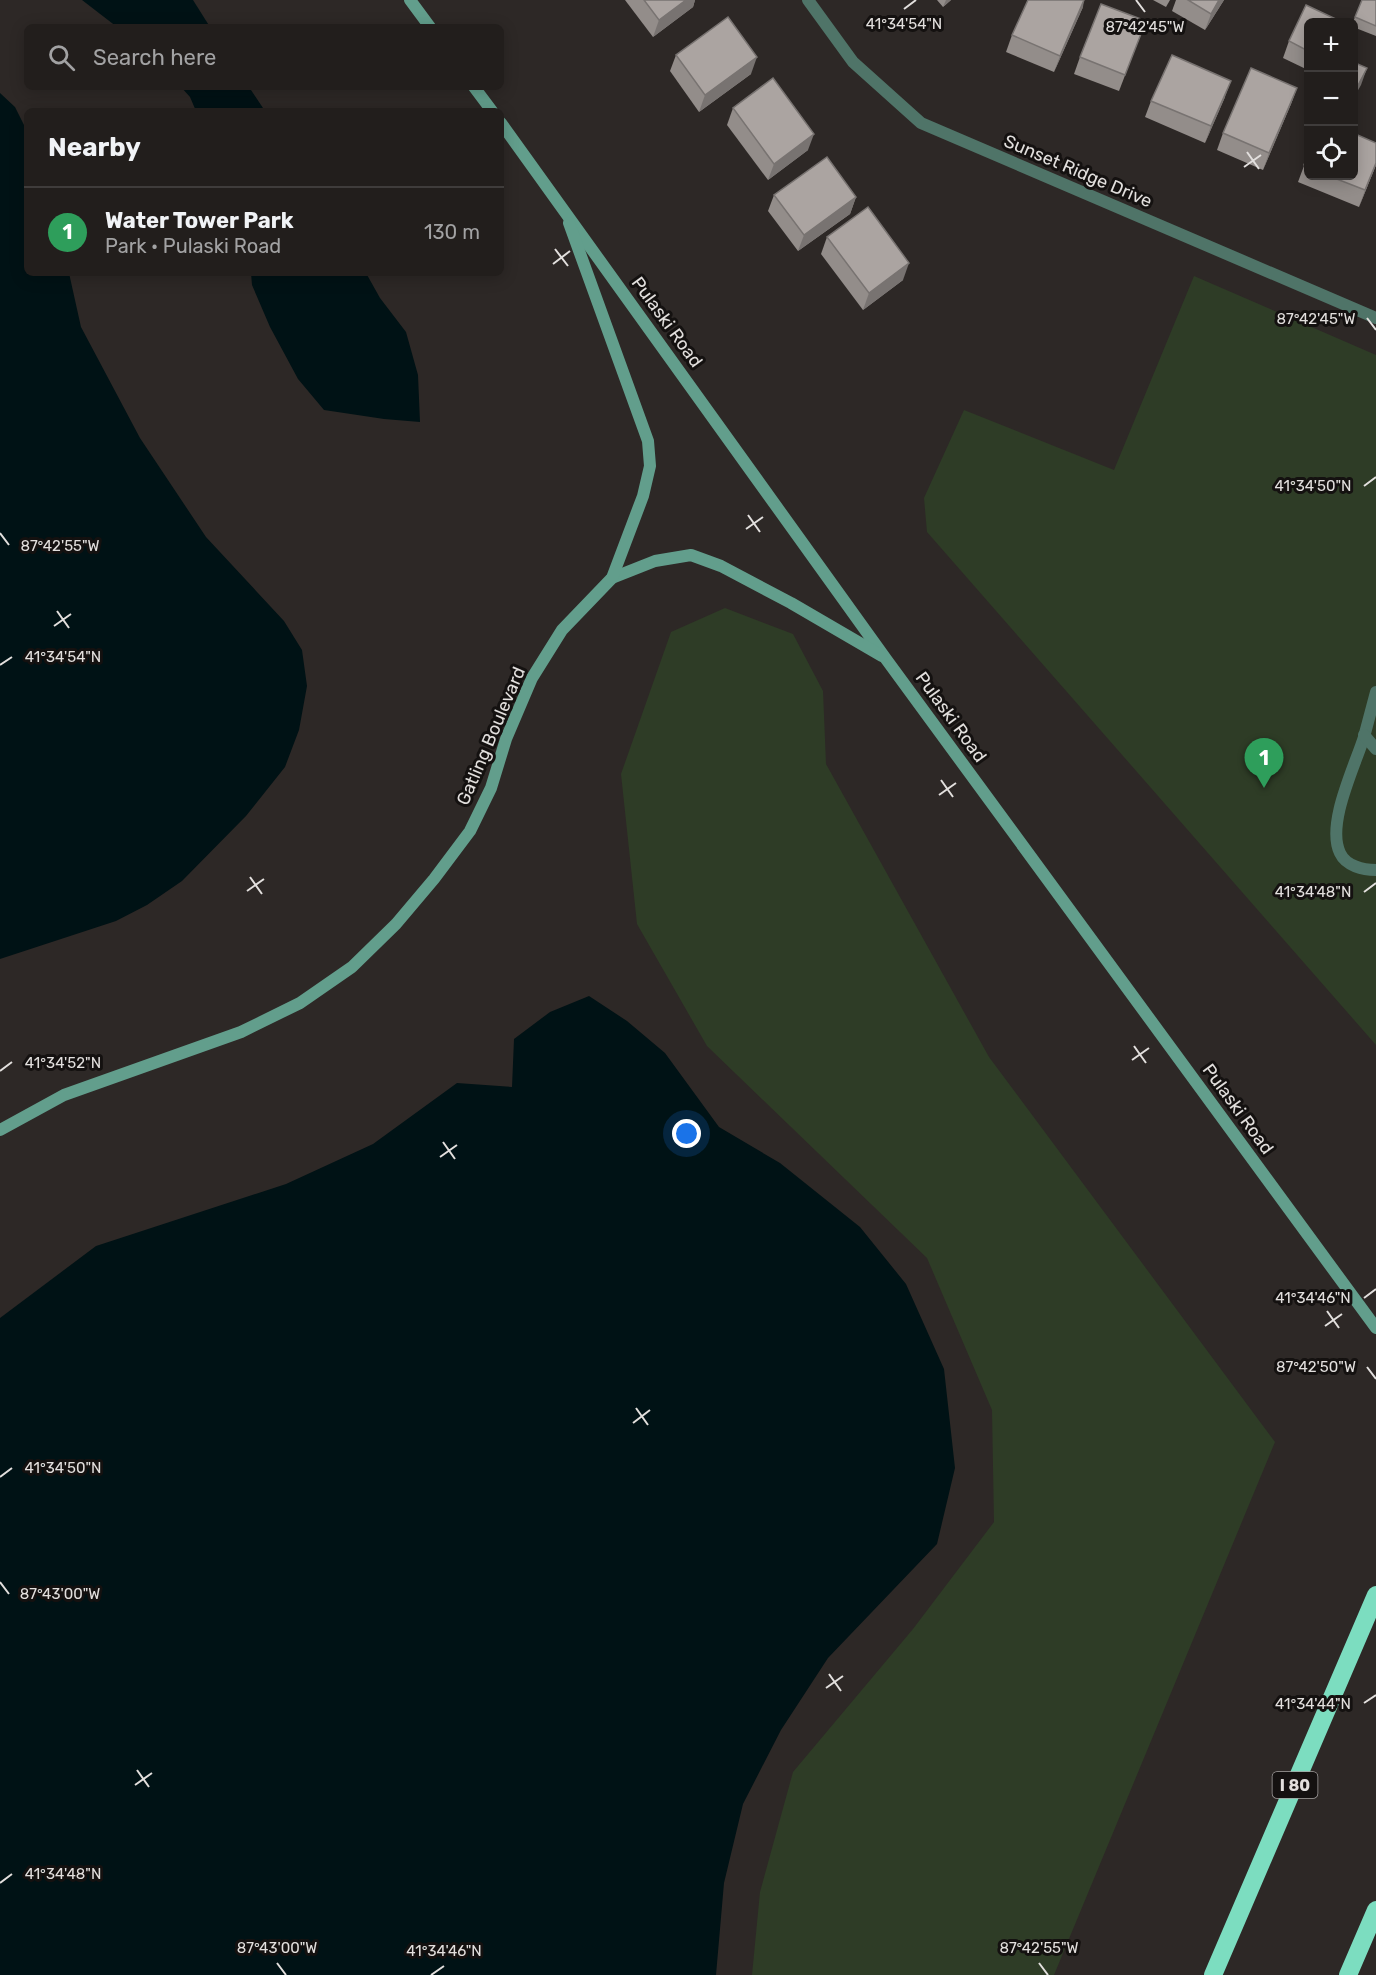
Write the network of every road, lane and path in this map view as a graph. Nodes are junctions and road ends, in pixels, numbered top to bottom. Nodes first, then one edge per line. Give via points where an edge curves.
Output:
1 (410, 0) edge
2 (808, 0) edge
3 (428, 24) edge
4 (476, 90) edge
5 (490, 108) edge
6 (504, 127) edge
7 (563, 208) junction
8 (1376, 318) edge
9 (612, 578) junction
10 (886, 659) junction
11 (1376, 692) edge
12 (1364, 735) junction
13 (1376, 749) edge
14 (1376, 870) edge
15 (0, 1130) edge
16 (1376, 1328) edge
17 (1376, 1595) edge
18 (1376, 1910) edge
19 (1213, 1975) edge
20 (1348, 1975) edge

1 - 3 main road
2 - 8 street, Sunset Ridge Drive via 853,62 921,123
4 - 5 main road
6 - 7 main road, Pulaski Road
7 - 9 main road, Gatling Boulevard via 648,441 650,466 643,496
7 - 10 main road, Pulaski Road
9 - 10 main road, Gatling Boulevard via 655,561 691,555 721,566 791,603
9 - 15 main road, Gatling Boulevard via 562,630 532,678 506,739 491,788 470,831 396,924 352,967 300,1003 241,1032 64,1095
10 - 16 main road, Pulaski Road
11 - 12 street
12 - 13 street
12 - 14 street via 1336,835 1340,854 1348,862
17 - 19 highway, I 80
18 - 20 highway

